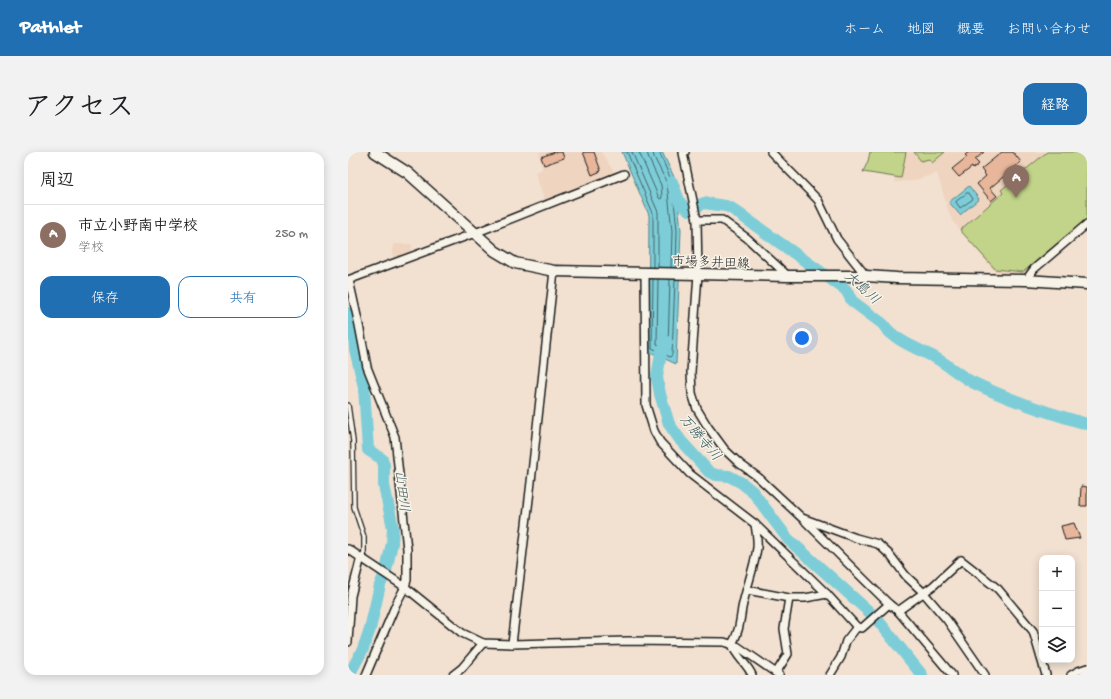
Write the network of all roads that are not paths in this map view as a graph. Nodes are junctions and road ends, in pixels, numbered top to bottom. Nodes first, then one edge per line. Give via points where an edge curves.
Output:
1 (375, 152) edge
2 (685, 152) edge
3 (771, 152) edge
4 (624, 174) dead end
5 (697, 220) junction
6 (1087, 224) edge
7 (475, 233) junction
8 (554, 271) junction
9 (648, 272) junction
10 (696, 274) junction
11 (788, 276) junction
12 (866, 276) junction
13 (348, 280) edge
14 (1026, 280) junction
15 (1087, 284) edge
16 (348, 405) edge
17 (802, 518) junction
18 (755, 524) junction
19 (348, 549) edge
20 (364, 559) junction
21 (403, 586) junction
22 (747, 590) junction
23 (923, 592) junction
24 (827, 594) junction
25 (789, 598) junction
26 (889, 604) junction
27 (898, 611) junction
28 (860, 627) junction
29 (348, 642) edge
30 (483, 643) junction
31 (512, 644) junction
32 (732, 644) junction
33 (1087, 668) edge
34 (462, 671) edge
35 (778, 674) edge
36 (366, 675) edge
37 (453, 675) edge
38 (752, 675) edge
39 (830, 675) edge
40 (952, 675) edge
41 (985, 675) edge
42 (1046, 675) edge
43 (1071, 675) edge

1 - 7 main road, 市場多井田線 via 408,173
2 - 5 street via 683,153
3 - 12 street via 818,200 838,239
4 - 7 street
5 - 10 street
5 - 11 street via 722,220 747,238
6 - 14 street via 1034,269
7 - 8 main road, 市場多井田線 via 515,264
7 - 13 street
8 - 9 main road, 市場多井田線
8 - 31 street
9 - 10 main road, 市場多井田線
9 - 18 street via 646,404 654,431 660,442 690,474
10 - 11 main road, 市場多井田線
10 - 17 street via 691,372 692,393 697,409 725,450
11 - 12 main road, 市場多井田線
12 - 14 main road, 市場多井田線
13 - 21 street via 360,325 367,367 395,437 398,451 407,549 407,580
14 - 15 main road, 市場多井田線
16 - 20 lane via 353,441 354,507 364,537
17 - 23 street via 878,544
17 - 26 street
18 - 22 street via 757,547
18 - 24 street
19 - 20 street
20 - 21 street
20 - 29 street via 351,596
21 - 30 street via 462,633
21 - 36 street
22 - 25 street
22 - 32 street
23 - 27 street
23 - 41 street via 947,620
23 - 42 street via 961,560 998,589 1033,631
24 - 25 street
24 - 28 street
25 - 35 street via 784,629 788,654
26 - 27 street
26 - 28 street
27 - 40 street
28 - 39 street via 846,641 841,657
30 - 31 street
30 - 34 street
31 - 32 street
32 - 35 street
32 - 38 street
33 - 43 street
34 - 37 street

